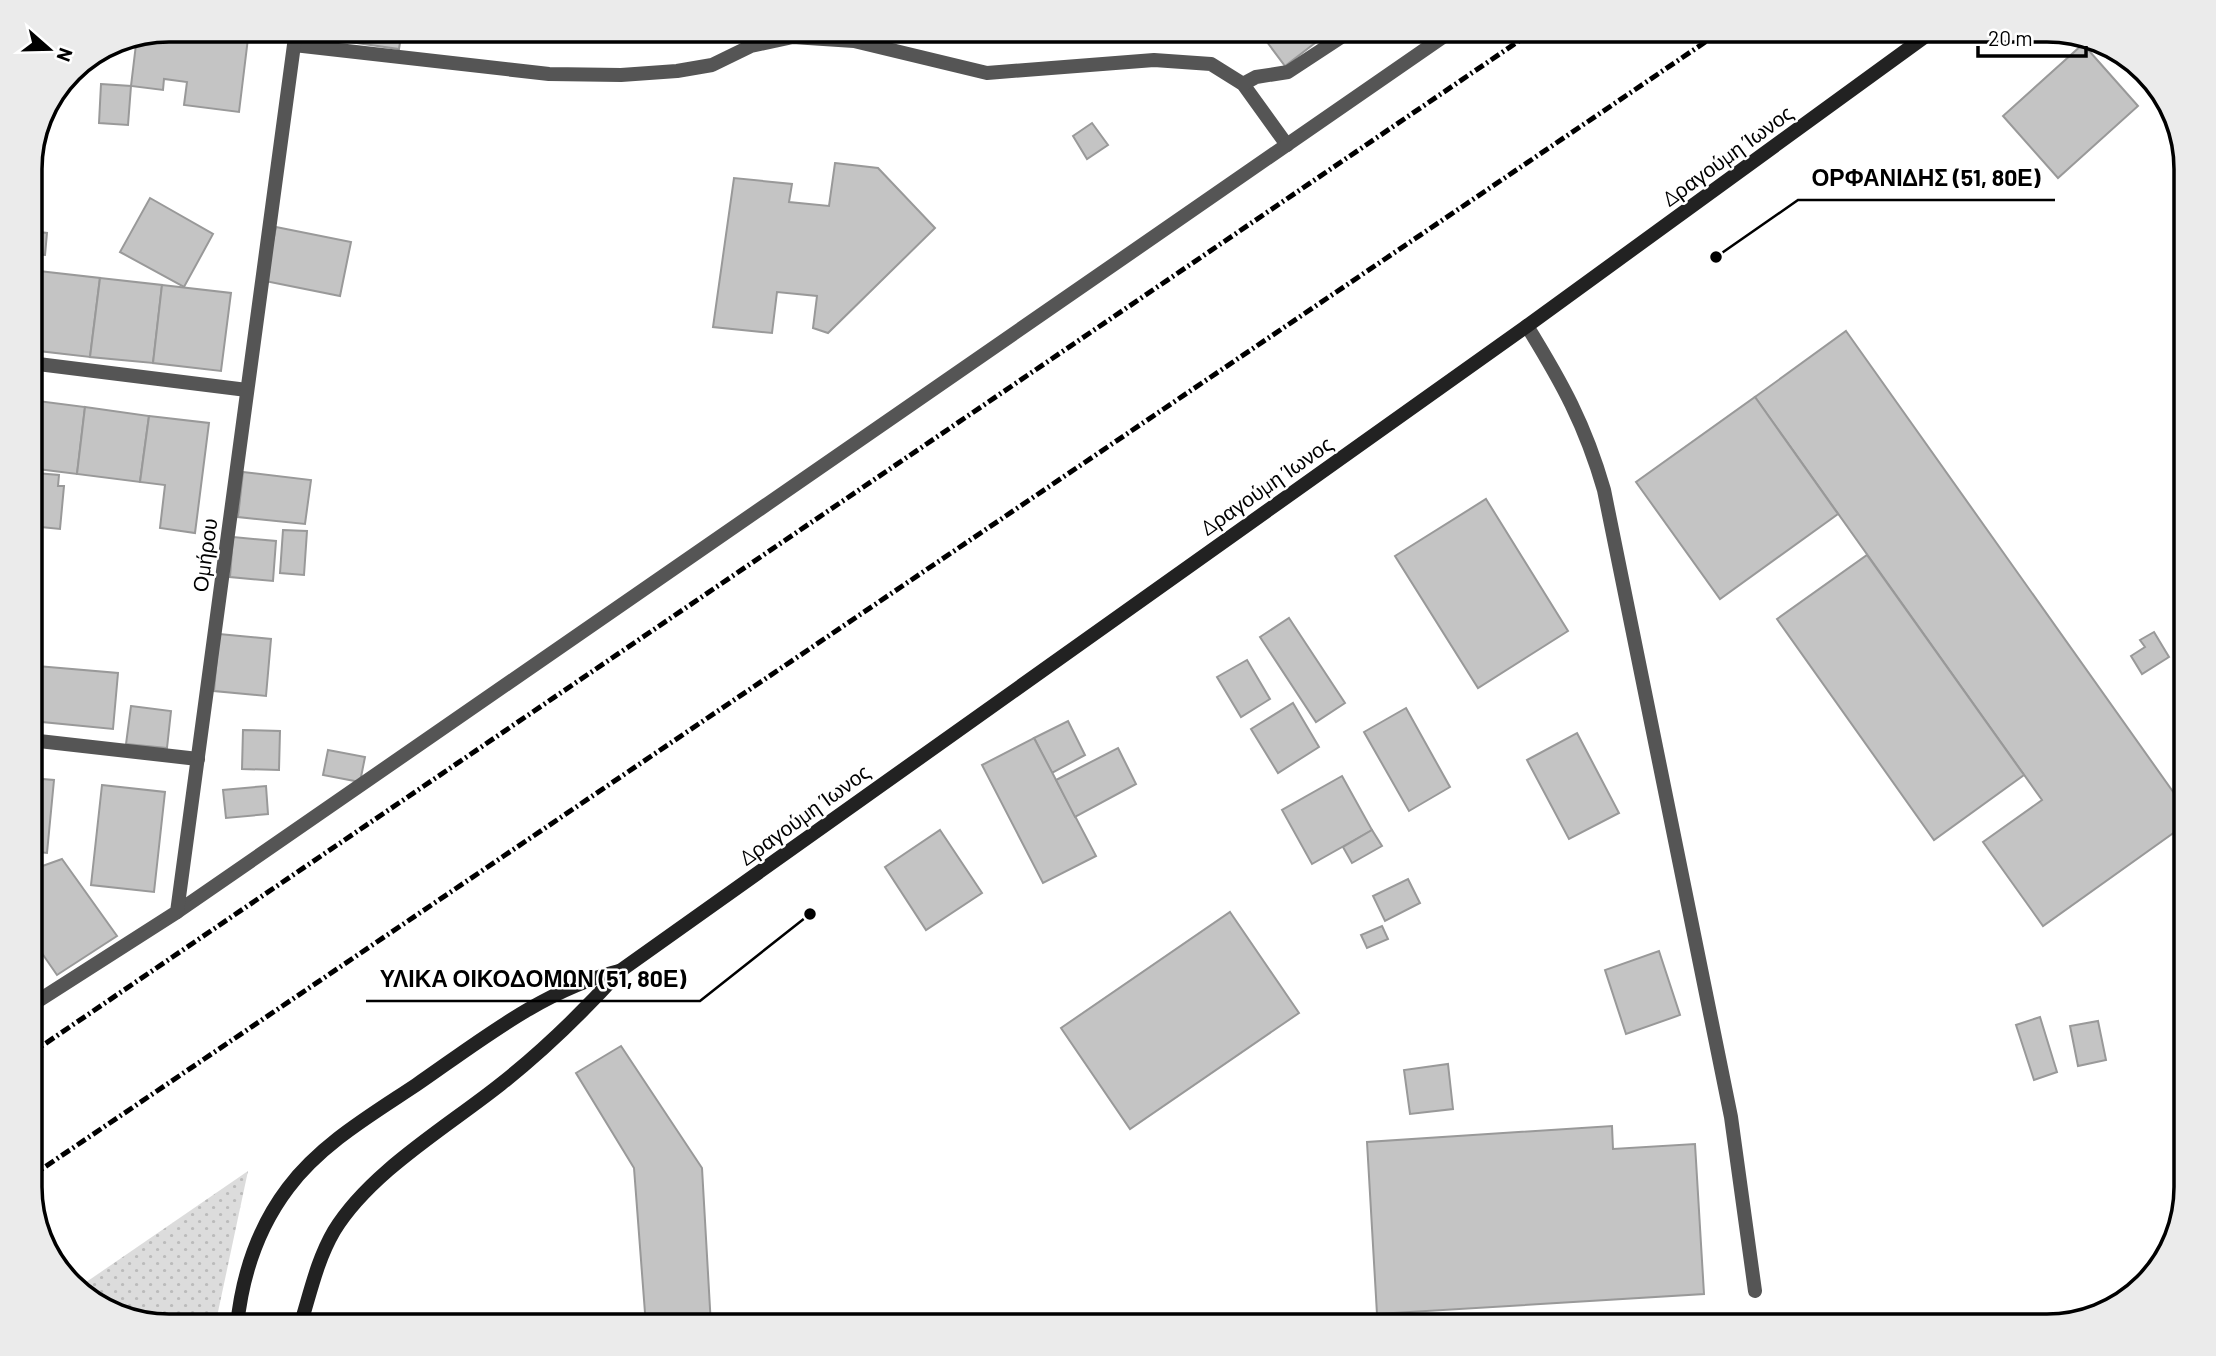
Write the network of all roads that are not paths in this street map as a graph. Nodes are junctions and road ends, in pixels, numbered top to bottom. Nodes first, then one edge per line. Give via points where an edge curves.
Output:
1 (294, 42) edge
2 (770, 42) edge
3 (858, 42) edge
4 (1333, 42) edge
5 (1436, 42) edge
6 (1918, 42) edge
7 (294, 45) junction
8 (1243, 84) junction
9 (1287, 145) junction
10 (1527, 326) junction
11 (42, 364) edge
12 (247, 390) junction
13 (42, 741) edge
14 (198, 759) junction
15 (177, 912) junction
16 (620, 971) junction
17 (42, 998) edge
18 (1755, 1291) dead end
19 (239, 1314) edge
20 (304, 1314) edge

1 - 7 street, Ομήρου
2 - 7 street via 712,65 621,75 549,74
3 - 8 street via 987,73 1154,60 1211,64
4 - 8 street via 1287,72
5 - 9 street
6 - 10 main road, Δραγούμη Ίωνος
7 - 12 street, Ομήρου
8 - 9 street
9 - 15 street
10 - 16 main road, Δραγούμη Ίωνος
10 - 18 street via 1571,398 1590,440 1604,489 1731,1117
11 - 12 street
12 - 14 street, Ομήρου
13 - 14 street
14 - 15 street, Ομήρου
15 - 17 street
16 - 19 main road, Δραγούμη Ίωνος via 586,979 539,1003 356,1126 315,1159 287,1189 252,1252
16 - 20 main road, Δραγούμη Ίωνος via 575,1020 353,1205 333,1232

